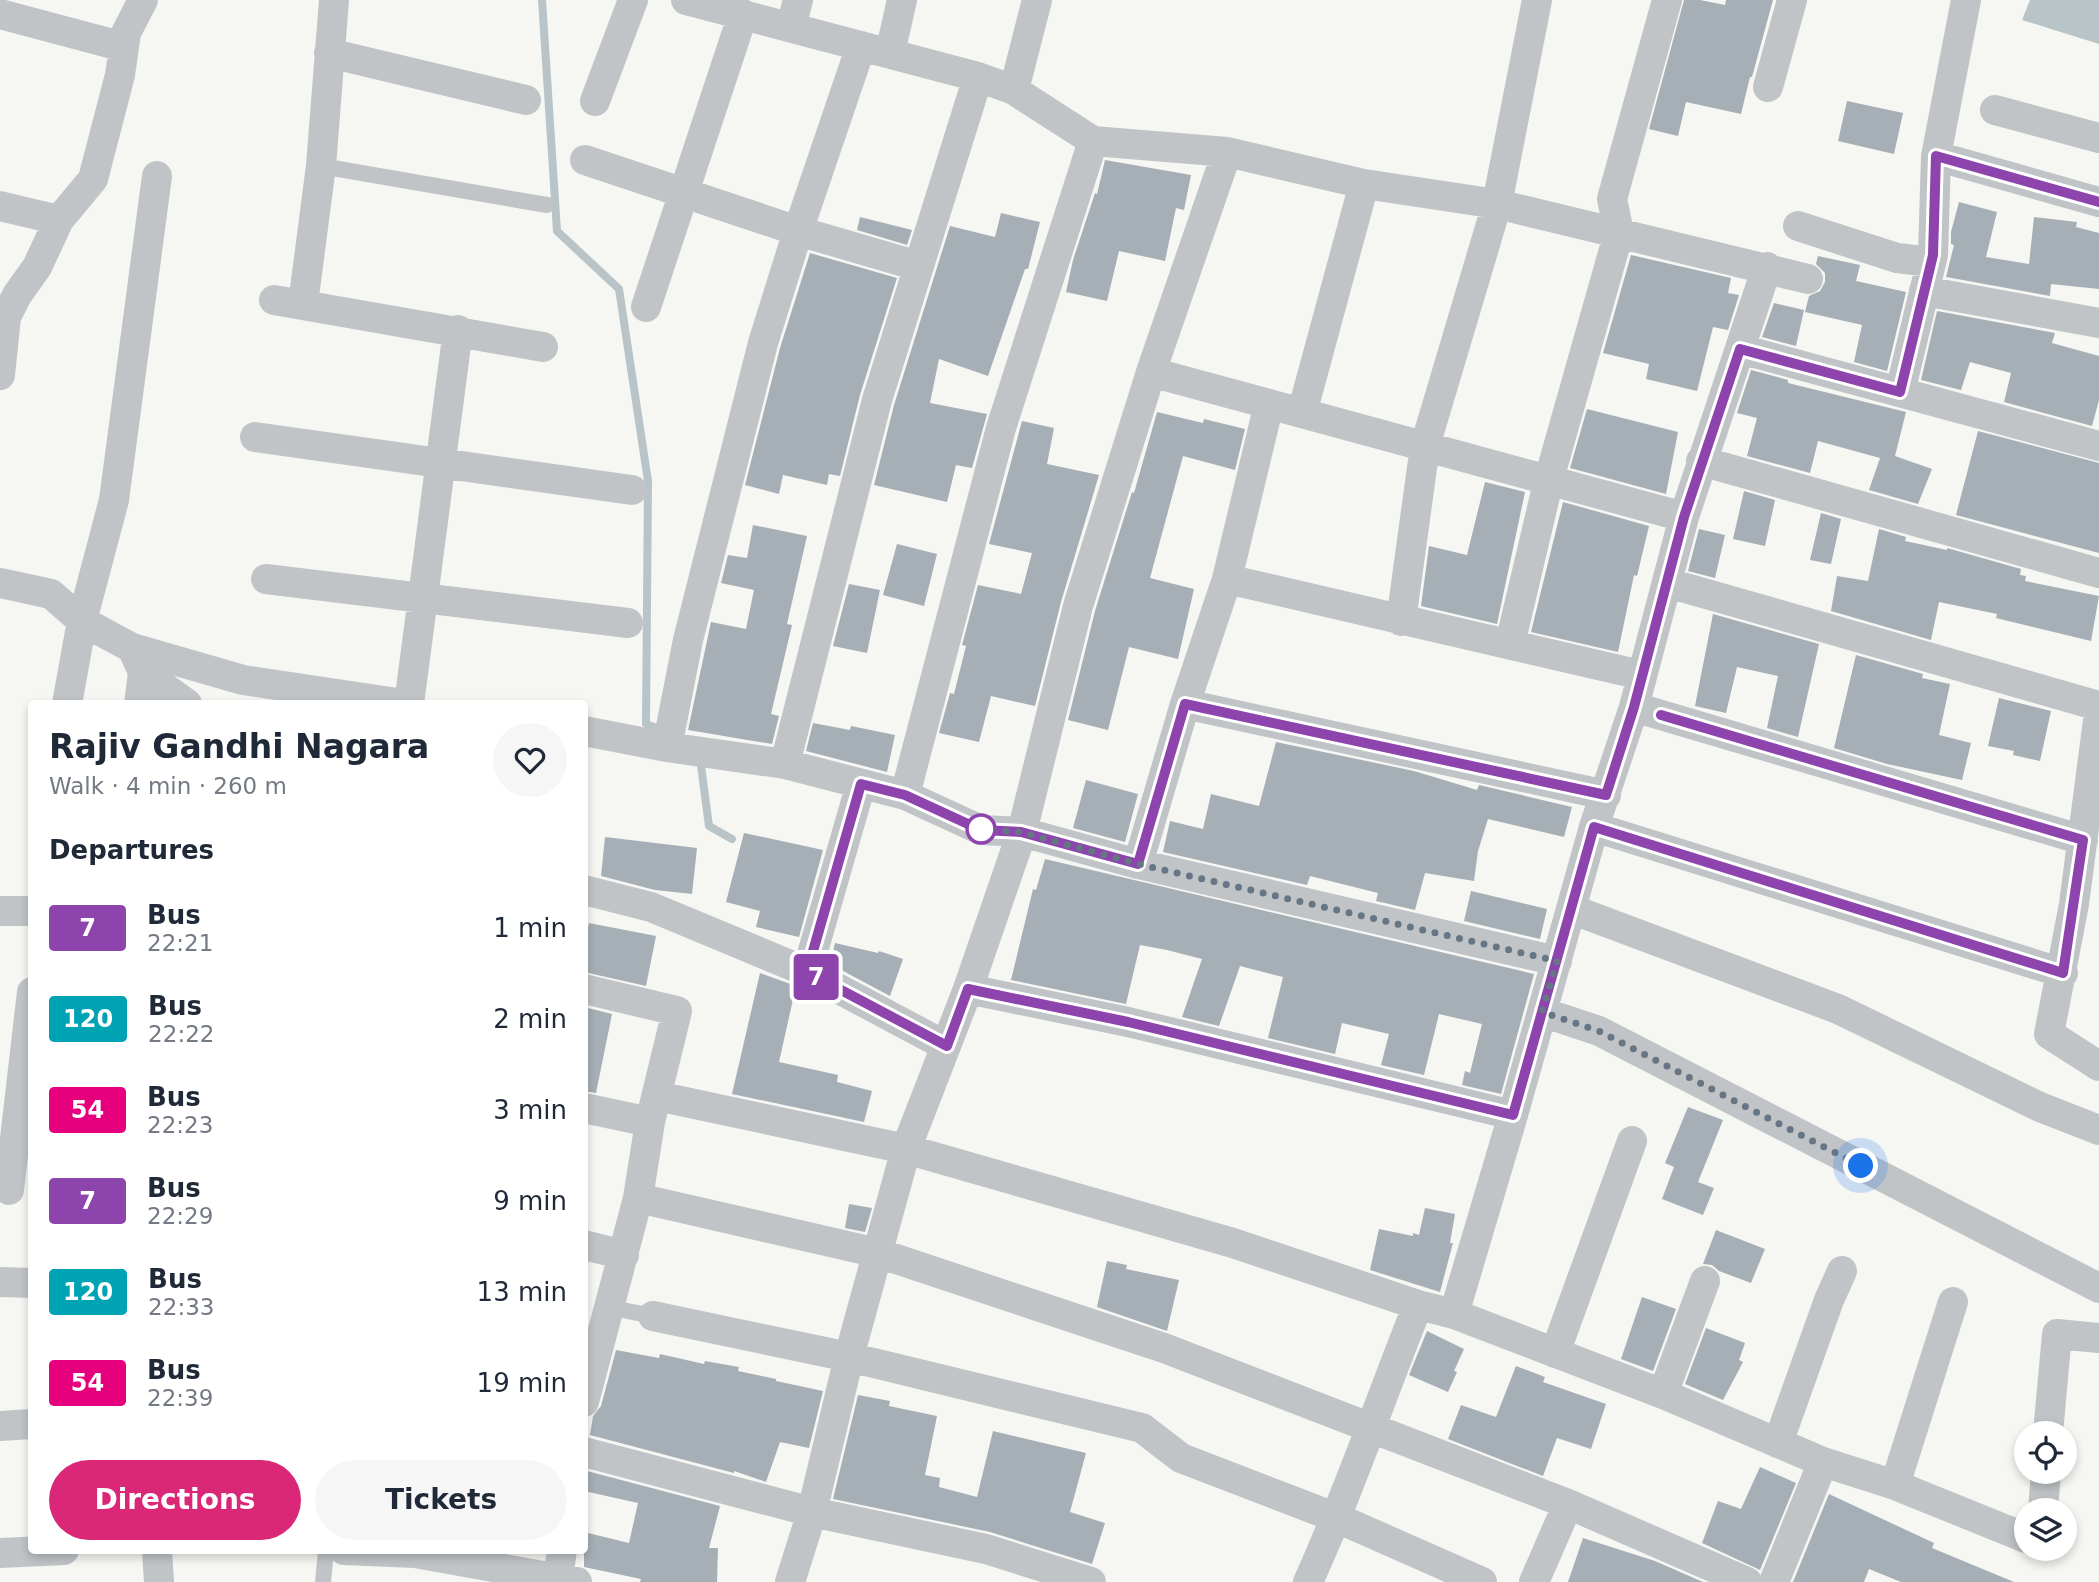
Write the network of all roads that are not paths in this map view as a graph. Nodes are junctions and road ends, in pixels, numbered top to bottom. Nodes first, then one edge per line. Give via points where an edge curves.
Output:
1 (6, 0) edge
2 (143, 0) edge
3 (334, 0) edge
4 (633, 0) edge
5 (686, 0) edge
6 (902, 0) edge
7 (1037, 0) edge
8 (1537, 0) edge
9 (1667, 0) edge
10 (1792, 0) edge
11 (1966, 0) edge
12 (0, 14) edge
13 (744, 14) junction
14 (795, 14) edge
15 (861, 46) junction
16 (124, 47) junction
17 (329, 52) junction
18 (890, 53) junction
19 (978, 77) junction
20 (1769, 87) dead end
21 (1014, 90) junction
22 (526, 100) dead end
23 (595, 102) dead end
24 (1995, 110) dead end
25 (2099, 138) edge
26 (1093, 141) junction
27 (1227, 152) junction
28 (1936, 156) junction
29 (585, 160) dead end
30 (321, 166) junction
31 (157, 176) dead end
32 (1364, 184) junction
33 (684, 193) junction
34 (2099, 202) edge
35 (1497, 204) junction
36 (547, 205) dead end
37 (0, 206) edge
38 (59, 220) junction
39 (1798, 226) dead end
40 (798, 231) junction
41 (1619, 232) junction
42 (1931, 262) junction
43 (918, 266) junction
44 (1767, 267) junction
45 (1808, 279) dead end
46 (1924, 291) junction
47 (646, 307) dead end
48 (2099, 323) edge
49 (458, 330) junction
50 (543, 347) dead end
51 (1740, 349) junction
52 (1151, 372) junction
53 (0, 375) edge
54 (1900, 392) junction
55 (1269, 404) junction
56 (1302, 413) junction
57 (255, 437) dead end
58 (1425, 446) junction
59 (2099, 446) edge
60 (1702, 461) junction
61 (441, 462) junction
62 (1549, 479) junction
63 (632, 490) dead end
64 (1684, 517) junction
65 (2099, 573) edge
66 (266, 579) dead end
67 (1227, 579) junction
68 (0, 583) edge
69 (1668, 583) junction
70 (422, 599) junction
71 (82, 621) junction
72 (1401, 621) junction
73 (628, 623) dead end
74 (1510, 643) junction
75 (138, 660) junction
76 (1642, 675) junction
77 (68, 700) edge
78 (139, 700) edge
79 (183, 700) edge
80 (380, 700) edge
81 (408, 700) edge
82 (1185, 704) junction
83 (2099, 706) edge
84 (1634, 707) junction
85 (2099, 713) edge
86 (588, 731) edge
87 (681, 743) junction
88 (785, 764) junction
89 (2096, 777) edge
90 (861, 784) junction
91 (905, 795) junction
92 (1606, 795) junction
93 (1594, 827) junction
94 (1021, 832) junction
95 (2083, 840) junction
96 (1138, 864) junction
97 (588, 891) edge
98 (1571, 909) junction
99 (0, 911) edge
100 (28, 911) edge
101 (2087, 911) edge
102 (1557, 961) junction
103 (807, 972) junction
104 (2063, 973) junction
105 (968, 989) junction
106 (588, 990) edge
107 (1542, 1012) junction
108 (28, 1026) edge
109 (947, 1046) junction
110 (2099, 1066) edge
111 (588, 1108) edge
112 (654, 1109) junction
113 (1513, 1115) junction
114 (2099, 1130) edge
115 (1632, 1141) dead end
116 (906, 1149) junction
117 (9, 1190) dead end
118 (638, 1198) junction
119 (588, 1246) edge
120 (878, 1253) junction
121 (624, 1255) junction
122 (1842, 1271) dead end
123 (1705, 1281) dead end
124 (0, 1282) edge
125 (28, 1283) edge
126 (2099, 1288) edge
127 (1953, 1302) dead end
128 (1418, 1305) junction
129 (607, 1307) junction
130 (1454, 1314) junction
131 (653, 1316) joint
132 (2099, 1338) edge
133 (1555, 1353) junction
134 (849, 1357) junction
135 (588, 1385) edge
136 (1663, 1394) junction
137 (2050, 1421) edge
138 (28, 1424) edge
139 (0, 1426) edge
140 (1369, 1428) junction
141 (1778, 1443) junction
142 (588, 1453) edge
143 (1822, 1462) junction
144 (1895, 1485) junction
145 (1568, 1504) junction
146 (812, 1512) junction
147 (1337, 1518) junction
148 (2014, 1533) edge
149 (28, 1552) edge
150 (0, 1553) edge
151 (157, 1554) edge
152 (326, 1554) edge
153 (420, 1554) edge
154 (565, 1570) edge
155 (465, 1571) edge
156 (159, 1582) edge
157 (323, 1582) edge
158 (790, 1582) edge
159 (1091, 1582) edge
160 (1308, 1582) edge
161 (1482, 1582) edge
162 (1534, 1582) edge
163 (1747, 1582) edge
164 (1774, 1582) edge

1 - 12 street
2 - 16 street
3 - 17 street
4 - 23 street
5 - 13 street
6 - 18 street
7 - 21 street
8 - 35 street
9 - 41 street via 1612,199
10 - 20 street
11 - 28 street
12 - 16 street
13 - 14 street
13 - 33 street
14 - 15 street
15 - 18 street
15 - 40 street
16 - 38 street via 93,179
17 - 22 street
17 - 30 street
18 - 19 street
19 - 21 street
19 - 43 street
21 - 26 street
24 - 25 street
26 - 27 street
26 - 91 street via 1001,428
27 - 32 street
27 - 52 street
28 - 34 street
28 - 42 street
29 - 33 street
30 - 36 lane
30 - 49 street via 288,302
31 - 71 street via 114,500
32 - 35 street
32 - 56 street
33 - 40 street
33 - 47 street
35 - 41 street
35 - 58 street
37 - 38 street
38 - 53 street via 6,317
39 - 42 street via 1897,258
40 - 43 street
40 - 87 street via 756,370 688,640
41 - 44 street
41 - 62 street
42 - 46 street
43 - 88 street via 877,400
44 - 45 street
44 - 51 street
46 - 48 street
46 - 54 street
49 - 50 street
49 - 61 street
51 - 54 street
51 - 60 street
52 - 55 street
52 - 94 street via 1079,606
54 - 59 street
55 - 56 street
55 - 67 street
56 - 58 street
57 - 61 street
58 - 62 street
58 - 72 street
60 - 64 street
60 - 65 street
61 - 63 street
61 - 70 street
62 - 64 street
62 - 74 street
64 - 69 street
66 - 70 street
67 - 72 street
67 - 82 street
68 - 71 street via 51,594
69 - 76 street
69 - 83 street
70 - 73 street
70 - 81 street
71 - 75 street
71 - 77 street
72 - 74 street
74 - 76 street
75 - 78 street
75 - 79 street
75 - 80 street
76 - 84 street
82 - 92 street
82 - 96 street
84 - 92 street
84 - 95 street
85 - 89 street
86 - 87 street
87 - 88 street
88 - 90 street
89 - 95 street
90 - 91 street
90 - 103 street
91 - 94 street via 981,830
92 - 93 street
93 - 98 street
93 - 104 street
94 - 96 street
94 - 105 street
95 - 101 street
96 - 102 street
97 - 103 street via 651,907
98 - 102 street
98 - 114 street via 1838,1009 2040,1107
99 - 100 street
101 - 104 street
102 - 107 street
103 - 109 street
104 - 110 street via 2049,1034
105 - 109 street
105 - 113 street via 1128,1022
106 - 112 street via 677,1011
107 - 113 street
107 - 126 street via 1599,1031
108 - 117 street
109 - 116 street
111 - 112 street
112 - 116 street
112 - 118 street
113 - 130 street
115 - 133 street
116 - 120 street
116 - 128 street via 1233,1243
118 - 120 street
118 - 121 street
119 - 121 street
120 - 134 street
120 - 140 street via 1164,1348
121 - 129 street
122 - 141 street
123 - 136 street
124 - 125 street
127 - 144 street
128 - 130 street
128 - 140 street
129 - 131 lane
129 - 135 street
130 - 133 street
131 - 134 street
132 - 137 street via 2057,1334
133 - 136 street
134 - 146 street
134 - 147 street via 1142,1428 1181,1458
136 - 141 street
138 - 139 street
140 - 145 street
140 - 147 street
141 - 143 street
142 - 146 street
143 - 144 street
143 - 164 street
144 - 148 street
145 - 162 street
145 - 163 street
146 - 158 street
146 - 159 street via 986,1549
147 - 160 street
147 - 161 street
149 - 150 street
151 - 156 street
152 - 157 lane
153 - 155 street
154 - 155 street

